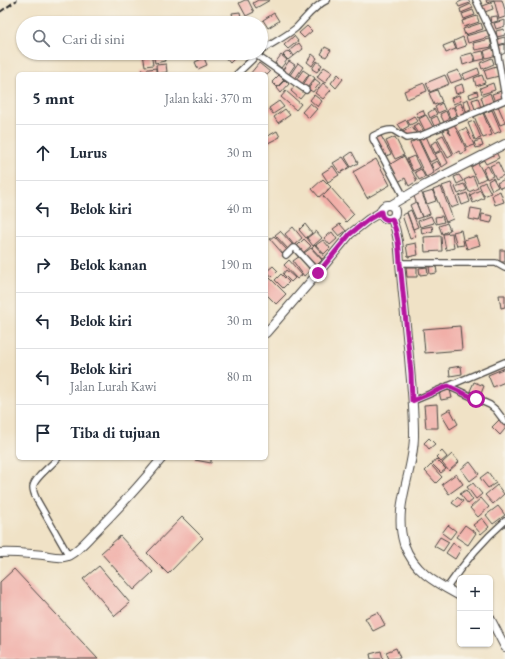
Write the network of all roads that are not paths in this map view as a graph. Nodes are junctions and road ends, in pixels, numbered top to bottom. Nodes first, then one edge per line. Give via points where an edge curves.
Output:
1 (327, 0) edge
2 (476, 0) edge
3 (268, 47) edge
4 (252, 60) edge
5 (268, 60) edge
6 (239, 72) edge
7 (306, 90) dead end
8 (505, 98) edge
9 (505, 144) edge
10 (404, 197) junction
11 (391, 205) junction
12 (381, 212) junction
13 (392, 219) junction
14 (286, 255) dead end
15 (400, 263) junction
16 (505, 268) edge
17 (318, 273) junction
18 (268, 331) edge
19 (505, 362) edge
20 (448, 386) junction
21 (412, 401) junction
22 (505, 422) edge
23 (56, 460) edge
24 (160, 460) edge
25 (505, 521) edge
26 (0, 553) edge
27 (69, 556) junction
28 (446, 589) junction
29 (457, 594) edge
30 (493, 624) edge
31 (505, 647) edge

1 - 3 street via 321,2 295,28
2 - 8 street via 498,51
4 - 6 street
5 - 7 street
8 - 10 street via 420,136 409,139 390,129 373,136
9 - 10 street
10 - 11 street
11 - 12 street via 384,206
11 - 13 street via 396,212
12 - 13 street via 384,219
12 - 17 street via 350,234
13 - 15 street
14 - 17 street via 295,248
15 - 16 street via 496,263
15 - 21 street
17 - 18 street
19 - 20 street
20 - 21 street
20 - 22 street via 490,405
21 - 28 street via 414,442 400,510 400,522 411,559 428,577
23 - 27 street via 34,483 34,490 37,500
24 - 27 street via 118,509
25 - 28 street via 472,554
26 - 27 street
28 - 29 street
30 - 31 street

